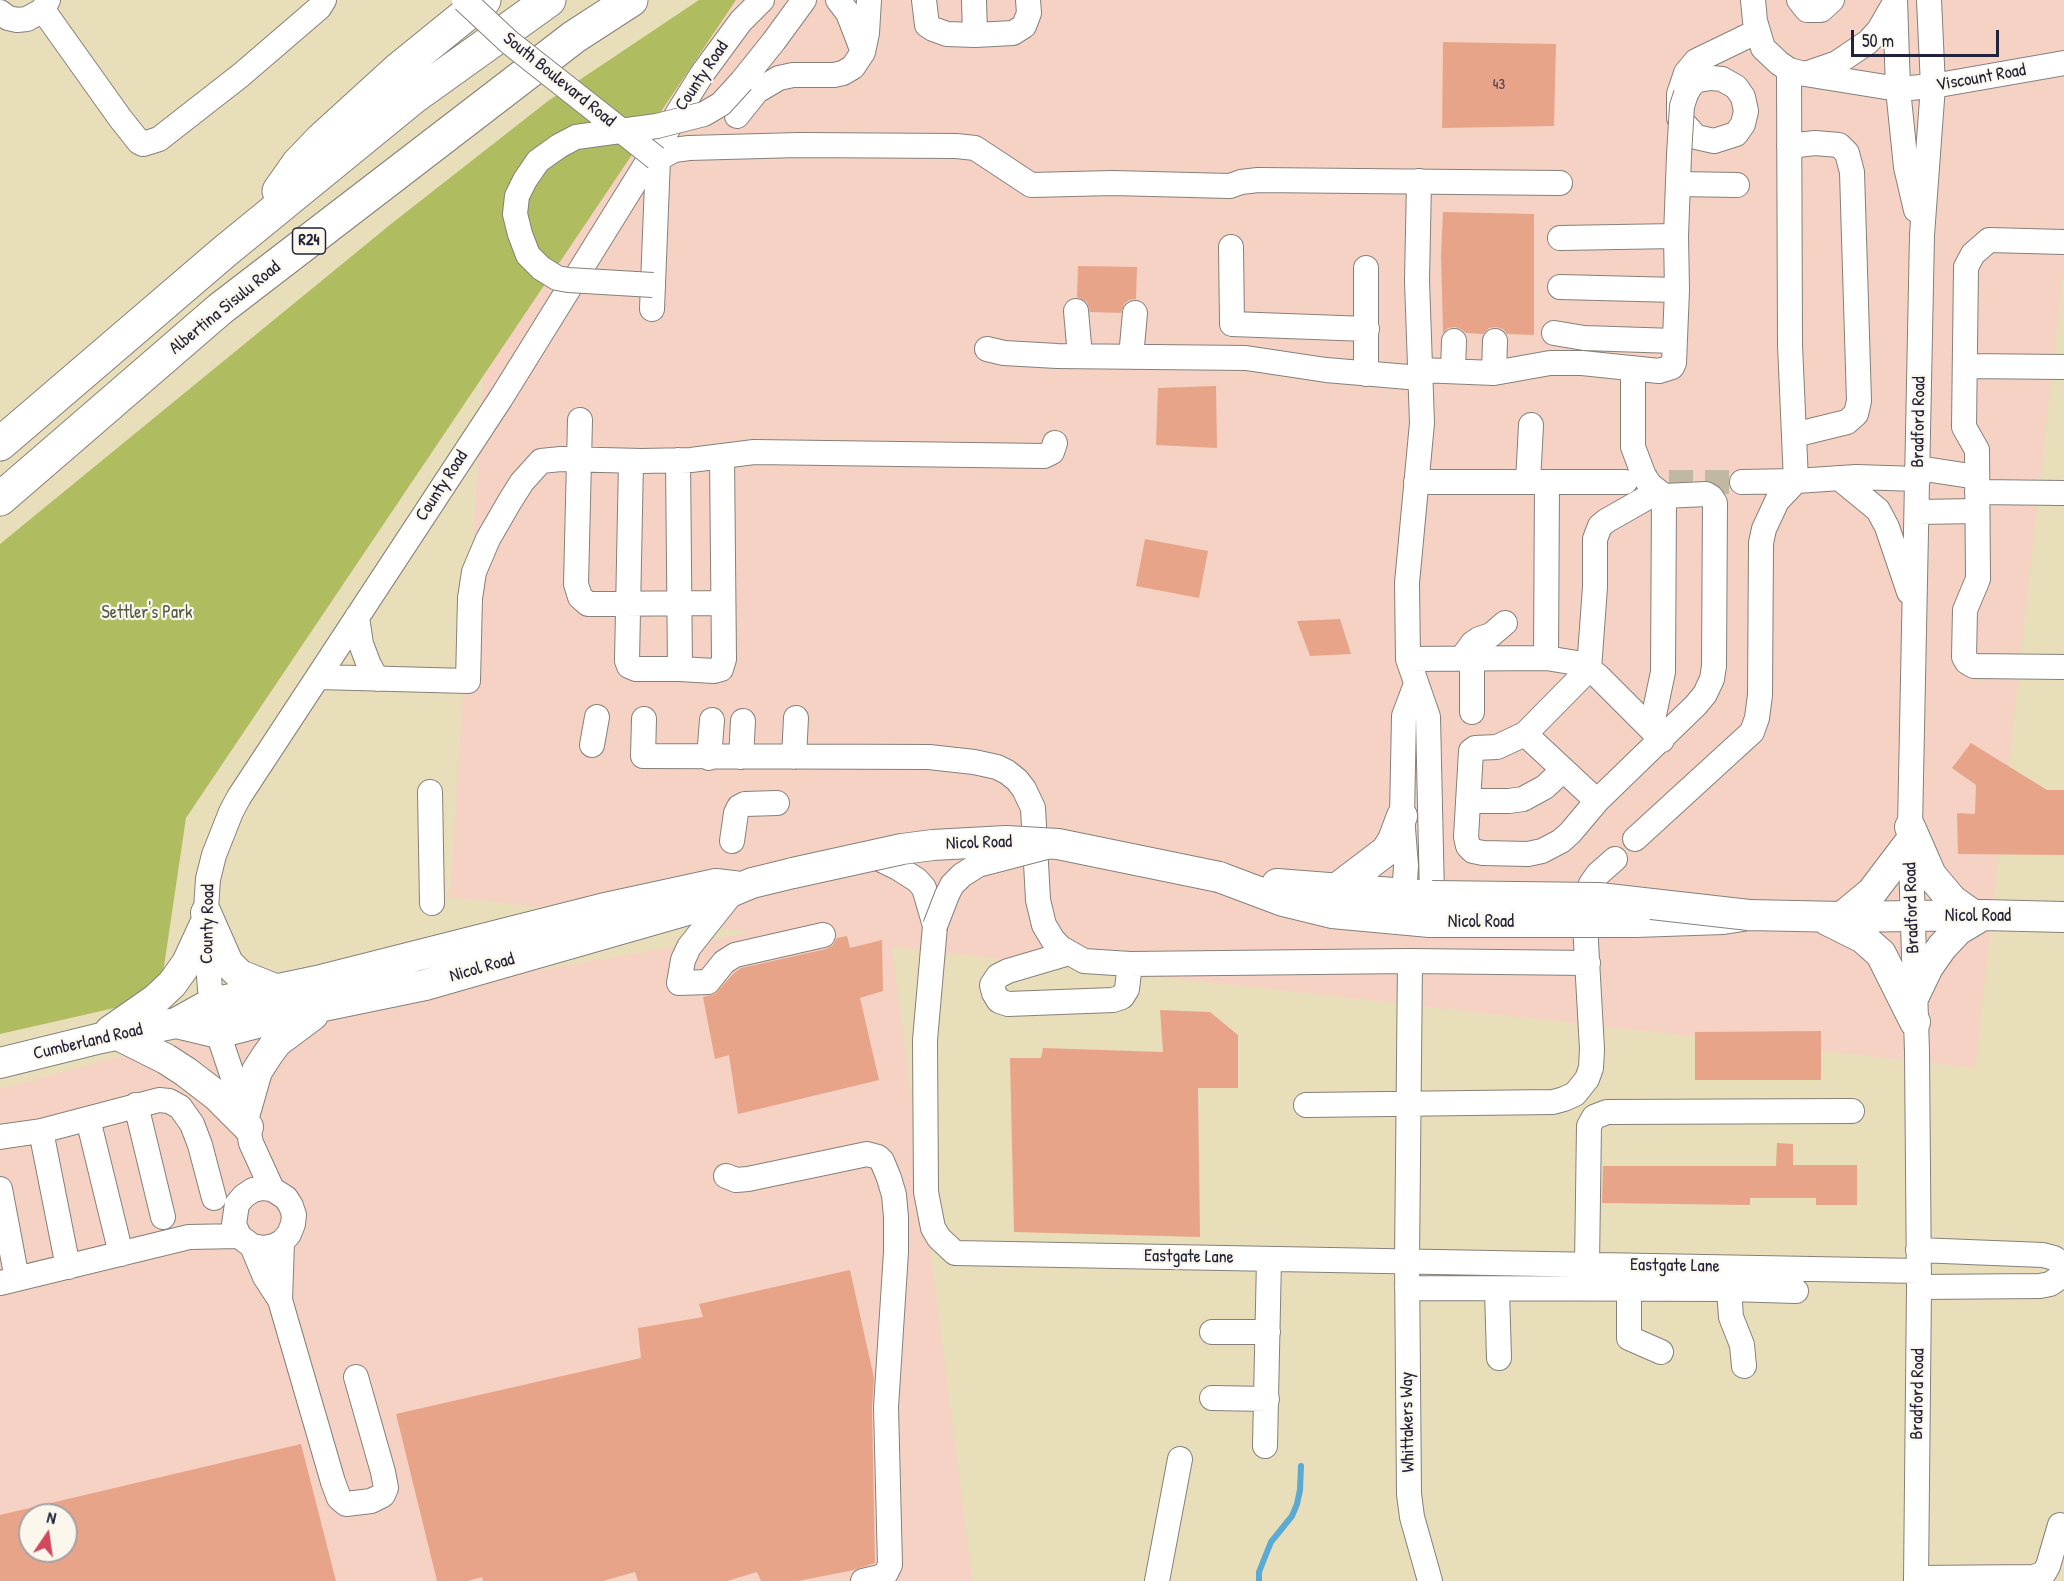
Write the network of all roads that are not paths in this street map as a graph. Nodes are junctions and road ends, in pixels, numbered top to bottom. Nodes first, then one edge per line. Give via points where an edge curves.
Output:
1 (324, 0) edge
2 (464, 0) edge
3 (484, 0) edge
4 (549, 0) edge
5 (631, 0) edge
6 (762, 0) edge
7 (804, 0) edge
8 (838, 0) edge
9 (869, 0) edge
10 (881, 0) edge
11 (924, 0) edge
12 (974, 0) edge
13 (1028, 0) edge
14 (1753, 0) edge
15 (1799, 0) edge
16 (1832, 0) edge
17 (1929, 0) edge
18 (1895, 1) edge
19 (45, 5) edge
20 (6, 20) edge
21 (1758, 32) junction
22 (975, 35) junction
23 (865, 43) junction
24 (2064, 63) edge
25 (1797, 72) junction
26 (1933, 86) junction
27 (1898, 89) junction
28 (737, 116) dead end
29 (1790, 146) junction
30 (657, 159) junction
31 (1419, 181) junction
32 (1560, 183) dead end
33 (1678, 184) junction
34 (1737, 185) dead end
35 (263, 219) junction
36 (1922, 235) junction
37 (1676, 236) junction
38 (1560, 238) dead end
39 (2064, 242) edge
40 (1231, 247) dead end
41 (1366, 268) dead end
42 (653, 285) junction
43 (1560, 287) dead end
44 (1677, 290) junction
45 (652, 309) dead end
46 (1076, 311) dead end
47 (1135, 313) dead end
48 (1232, 324) junction
49 (1367, 329) junction
50 (1554, 333) dead end
51 (1584, 338) junction
52 (1454, 340) dead end
53 (1674, 340) junction
54 (1495, 341) dead end
55 (987, 349) dead end
56 (1080, 356) junction
57 (1131, 357) junction
58 (1229, 357) junction
59 (1582, 363) junction
60 (1965, 366) junction
61 (2064, 366) edge
62 (1633, 368) junction
63 (1453, 371) junction
64 (1494, 373) junction
65 (1366, 374) junction
66 (1420, 374) junction
67 (580, 420) dead end
68 (1531, 425) dead end
69 (1794, 435) junction
70 (1055, 443) dead end
71 (0, 444) edge
72 (722, 456) junction
73 (578, 459) junction
74 (678, 460) junction
75 (631, 461) junction
76 (1918, 473) junction
77 (1839, 478) junction
78 (1796, 481) junction
79 (1416, 482) junction
80 (1625, 482) tunnel mouth
81 (1742, 482) tunnel mouth
82 (1524, 486) junction
83 (1977, 493) junction
84 (2064, 493) edge
85 (1661, 494) junction
86 (0, 499) edge
87 (1917, 512) junction
88 (678, 603) junction
89 (723, 603) junction
90 (628, 604) junction
91 (1915, 608) junction
92 (357, 617) junction
93 (1504, 623) dead end
94 (1546, 658) junction
95 (1408, 659) junction
96 (1466, 659) junction
97 (2064, 666) edge
98 (680, 669) junction
99 (1589, 669) junction
100 (319, 677) junction
101 (377, 679) junction
102 (1416, 684) junction
103 (1472, 712) dead end
104 (597, 717) dead end
105 (796, 718) dead end
106 (644, 719) dead end
107 (712, 720) dead end
108 (743, 721) dead end
109 (1525, 734) junction
110 (1656, 735) junction
111 (592, 746) dead end
112 (794, 757) junction
113 (709, 758) junction
114 (741, 758) junction
115 (1562, 771) junction
116 (430, 792) dead end
117 (1468, 801) junction
118 (1597, 801) junction
119 (777, 803) dead end
120 (1402, 816) junction
121 (1910, 834) junction
122 (1635, 839) dead end
123 (732, 841) dead end
124 (1058, 844) junction
125 (871, 855) junction
126 (1615, 859) dead end
127 (1219, 877) junction
128 (1336, 889) junction
129 (736, 890) junction
130 (432, 903) dead end
131 (1417, 908) junction
132 (1978, 915) junction
133 (1830, 917) junction
134 (1914, 917) junction
135 (2064, 917) edge
136 (206, 919) junction
137 (935, 926) junction
138 (824, 935) dead end
139 (1069, 953) junction
140 (1410, 961) junction
141 (1588, 963) junction
142 (1130, 964) junction
143 (275, 989) junction
144 (212, 1003) junction
145 (328, 1005) junction
146 (1915, 1008) junction
147 (176, 1023) junction
148 (218, 1033) junction
149 (108, 1036) junction
150 (0, 1063) edge
151 (1408, 1103) junction
152 (136, 1105) junction
153 (1306, 1105) dead end
154 (1852, 1111) dead end
155 (88, 1119) junction
156 (248, 1128) junction
157 (41, 1131) junction
158 (0, 1137) edge
159 (726, 1176) dead end
160 (0, 1189) edge
161 (272, 1190) junction
162 (214, 1198) dead end
163 (239, 1203) junction
164 (163, 1217) dead end
165 (189, 1237) junction
166 (245, 1241) junction
167 (282, 1242) junction
168 (122, 1254) junction
169 (1269, 1259) junction
170 (1407, 1261) junction
171 (1587, 1265) junction
172 (2064, 1266) edge
173 (68, 1267) junction
174 (1918, 1270) junction
175 (8, 1281) edge
176 (1407, 1288) junction
177 (1497, 1289) junction
178 (1629, 1289) junction
179 (1729, 1289) junction
180 (1796, 1291) dead end
181 (280, 1300) junction
182 (1212, 1332) dead end
183 (1268, 1332) junction
184 (1661, 1352) dead end
185 (1499, 1358) dead end
186 (1744, 1366) dead end
187 (356, 1377) dead end
188 (1212, 1398) dead end
189 (1267, 1399) junction
190 (1265, 1446) dead end
191 (1180, 1459) dead end
192 (2060, 1525) dead end
193 (1916, 1580) edge
194 (863, 1581) edge
195 (1157, 1581) edge
196 (1430, 1581) edge

1 - 19 street via 320,8 241,75 159,139 143,144 120,118
2 - 30 street, South Boulevard Road, bridge via 509,42
3 - 35 highway via 400,68 321,140 298,164
4 - 35 highway, R24 via 416,96
5 - 86 highway, Albertina Sisulu Road / R24 via 574,37 220,309
6 - 92 street, County Road via 741,21 702,74 501,398
7 - 42 street, bridge via 721,104 704,114 657,126 576,137 538,161 525,180 517,196 515,214 528,255 541,268 568,280
8 - 23 street
9 - 23 street
10 - 23 street
11 - 22 street via 927,25 947,34
12 - 22 street
13 - 22 street via 1024,26 1013,33
14 - 21 street
15 - 16 street via 1807,10 1821,10
17 - 26 street, Bradford Road
18 - 25 street via 1868,42 1837,63
18 - 27 street, Bradford Road
19 - 20 street via 27,20
21 - 25 street via 1763,48 1779,63
21 - 33 street, bridge via 1696,61 1686,73 1679,94 1679,118 1696,136 1714,141 1736,134 1746,111 1736,87 1722,79 1698,80 1690,85 1682,106 1679,155
23 - 28 street via 853,67 843,73 779,78 757,91
24 - 26 street, Viscount Road
25 - 27 street, Viscount Road
25 - 29 street
26 - 27 street, Viscount Road
26 - 36 street, Bradford Road
27 - 36 street, Bradford Road via 1906,167
29 - 69 street
29 - 69 street via 1839,145 1852,172 1859,401 1856,414 1847,422
30 - 31 street via 689,148 968,146 1031,185 1230,186 1258,180
30 - 42 street
31 - 32 street
31 - 66 street
33 - 34 street
33 - 37 street
35 - 71 highway, R24
36 - 76 street, Bradford Road
37 - 38 street
37 - 44 street
39 - 60 street via 1989,240 1973,254 1966,267
40 - 48 street
41 - 49 street
42 - 45 street
43 - 44 street
44 - 53 street
46 - 56 street
47 - 57 street
48 - 49 street
48 - 58 street
49 - 65 street
50 - 51 street
51 - 53 street
51 - 59 street
52 - 63 street
53 - 62 street via 1672,367 1659,371
54 - 64 street
55 - 56 street
56 - 57 street
57 - 58 street
58 - 65 street
59 - 62 street
59 - 64 street via 1550,363
60 - 61 street
60 - 83 street via 1964,427 1977,450
62 - 85 street via 1633,447 1644,476
63 - 64 street
63 - 66 street
65 - 66 street
66 - 79 street via 1422,423
67 - 73 street
68 - 82 street
69 - 78 street
70 - 72 street via 1052,452 1044,456 754,452
72 - 74 street
72 - 89 street
73 - 75 street
73 - 90 street via 576,584 580,597 588,604
73 - 101 street via 541,461 532,469 484,547 474,572 470,598 468,681
74 - 75 street
74 - 88 street
75 - 90 street
76 - 77 street
76 - 83 street
76 - 87 street, Bradford Road
77 - 78 street
77 - 91 street via 1878,510
78 - 81 street
78 - 122 street via 1777,501 1761,543 1760,695 1752,732
79 - 82 street via 1454,489
79 - 95 street via 1407,583
80 - 82 street
82 - 94 street
83 - 84 street
83 - 87 street
83 - 97 street via 1978,579 1965,610 1964,657 1974,666
85 - 99 street via 1600,526 1595,539
85 - 110 street via 1664,672
85 - 110 street via 1699,493 1711,497 1716,508 1714,666 1712,679 1696,705
87 - 91 street, Bradford Road
88 - 89 street
88 - 90 street
88 - 98 street
89 - 98 street via 721,669
90 - 98 street via 629,666
91 - 121 street, Bradford Road
92 - 100 street, County Road
92 - 101 street via 361,644
93 - 96 street via 1491,636 1473,644
94 - 96 street
94 - 99 street via 1563,659
95 - 96 street
95 - 102 street
96 - 103 street
99 - 109 street
99 - 110 street
100 - 101 street
100 - 136 street, County Road via 231,812 208,879
102 - 120 street via 1404,716
102 - 131 street via 1428,717
104 - 111 street
105 - 112 street
106 - 113 street via 643,756
107 - 113 street
108 - 114 street
109 - 115 street
109 - 117 street via 1497,747 1472,751
110 - 118 street
112 - 114 street
112 - 139 street via 929,757 974,762 1007,772 1024,789 1033,808 1040,915 1053,940
113 - 114 street
115 - 117 street via 1545,787 1523,799
115 - 118 street
116 - 130 street
117 - 118 street via 1466,837 1473,851 1528,854 1561,841
119 - 123 street via 739,807
120 - 128 main road via 1386,851
120 - 131 street via 1406,866
121 - 132 main road via 1931,875 1952,900
121 - 133 main road via 1872,892
121 - 134 street, Bradford Road
124 - 125 main road, Nicol Road, bridge via 967,843
124 - 127 main road, Nicol Road, bridge
124 - 137 street, Eastgate Lane, bridge via 978,865 962,875 952,885
125 - 129 main road, Nicol Road, bridge via 761,880
125 - 137 street, bridge via 917,880 924,888
126 - 141 street via 1598,874 1586,895 1583,918
127 - 128 main road, Nicol Road
127 - 131 main road, Nicol Road via 1283,901 1332,913
128 - 131 main road, Nicol Road
129 - 138 street via 689,947 679,983 708,982 735,955
129 - 143 main road, Nicol Road via 716,884
129 - 145 main road, Nicol Road via 687,910 483,969
131 - 133 main road, Nicol Road, bridge via 1635,922 1749,915
132 - 134 main road, Nicol Road
132 - 135 main road, Nicol Road
132 - 146 main road via 1958,930 1928,967
133 - 134 main road, Nicol Road
133 - 146 main road via 1881,954
134 - 146 street, Bradford Road
136 - 143 main road via 228,963 240,975
136 - 144 street, County Road
136 - 149 main road via 187,963 172,984
137 - 169 street, Eastgate Lane via 925,1040 926,1192 933,1228 939,1238 955,1252
139 - 142 street via 1084,961
139 - 142 street via 998,976 992,985 994,993 999,1001 1008,1004 1113,1000 1122,997 1127,989
140 - 141 street
140 - 142 street
140 - 151 street, Whittakers Way
141 - 151 street via 1591,1068 1575,1094 1553,1102
143 - 144 main road, Nicol Road
144 - 147 main road, Cumberland Road
144 - 148 street, County Road
145 - 148 main road, Nicol Road
145 - 156 main road via 289,1032 257,1071
146 - 174 street, Bradford Road
147 - 148 main road, Cumberland Road
147 - 149 main road, Cumberland Road
148 - 156 street, County Road
149 - 150 main road, Cumberland Road
149 - 156 main road via 166,1059 186,1072 216,1095
151 - 153 street
151 - 170 street, Whittakers Way
152 - 155 street
152 - 162 street via 159,1100 180,1107 200,1145
152 - 164 street
154 - 171 street via 1607,1112 1594,1117 1589,1126
155 - 157 street
155 - 168 street
156 - 161 street, County Road
156 - 163 street
157 - 158 street
157 - 173 street
159 - 194 street via 748,1179 867,1154 882,1161 889,1178 897,1217 886,1407 890,1565 880,1577
160 - 175 street
161 - 163 street via 253,1190
161 - 167 street via 286,1198 294,1215 289,1234
163 - 165 street
163 - 166 street via 234,1224
165 - 166 street
165 - 168 street
166 - 167 street via 264,1248
166 - 181 street
167 - 181 street
168 - 173 street
169 - 170 street, Eastgate Lane
169 - 183 street
170 - 171 street, Eastgate Lane
170 - 176 street, Whittakers Way
171 - 174 street, Eastgate Lane
172 - 174 street via 2043,1255
172 - 174 street via 2059,1278 2040,1286
173 - 175 street
174 - 193 street, Bradford Road
176 - 177 street
176 - 196 street, Whittakers Way via 1409,1494
177 - 178 street
177 - 185 street
178 - 179 street
178 - 184 street via 1629,1338
179 - 180 street
179 - 186 street via 1731,1317 1742,1346
181 - 187 street via 339,1498 346,1503 370,1501 383,1495 386,1488
182 - 183 street
183 - 189 street
188 - 189 street
189 - 190 street
191 - 195 street
192 - 193 street via 2048,1566 2044,1573 2034,1577

